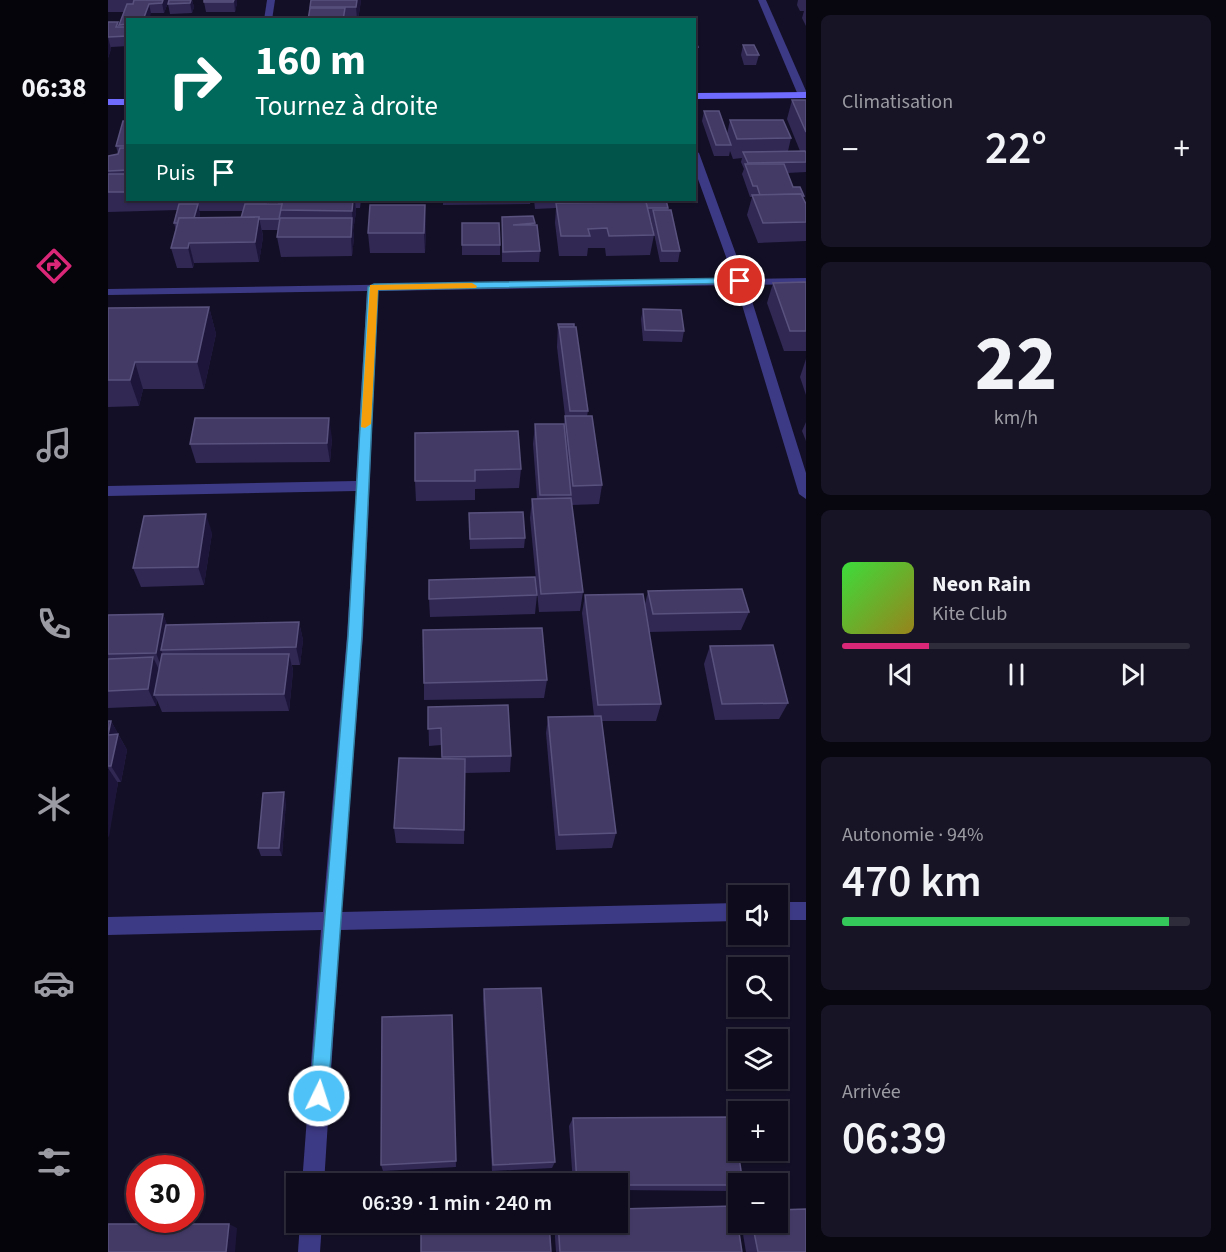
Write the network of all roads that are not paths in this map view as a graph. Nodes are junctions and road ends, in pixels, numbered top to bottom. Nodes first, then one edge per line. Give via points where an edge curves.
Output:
1 (271, 0) edge
2 (762, 0) edge
3 (268, 18) edge
4 (804, 95) edge
5 (696, 96) edge
6 (108, 102) edge
7 (126, 102) edge
8 (696, 159) edge
9 (740, 281) junction
10 (806, 281) edge
11 (374, 287) junction
12 (108, 292) edge
13 (362, 486) junction
14 (108, 491) edge
15 (806, 494) edge
16 (788, 911) edge
17 (806, 911) edge
18 (728, 912) edge
19 (331, 920) junction
20 (108, 927) edge
21 (314, 1173) edge
22 (310, 1233) edge
23 (309, 1252) edge

1 - 3 street
2 - 4 street
4 - 5 street
6 - 7 street
8 - 9 street
9 - 10 street
9 - 11 street
9 - 15 street
11 - 12 street
11 - 13 street
13 - 14 street
13 - 19 street via 355,636
16 - 17 street
18 - 19 street
19 - 20 street
19 - 21 street
22 - 23 street

